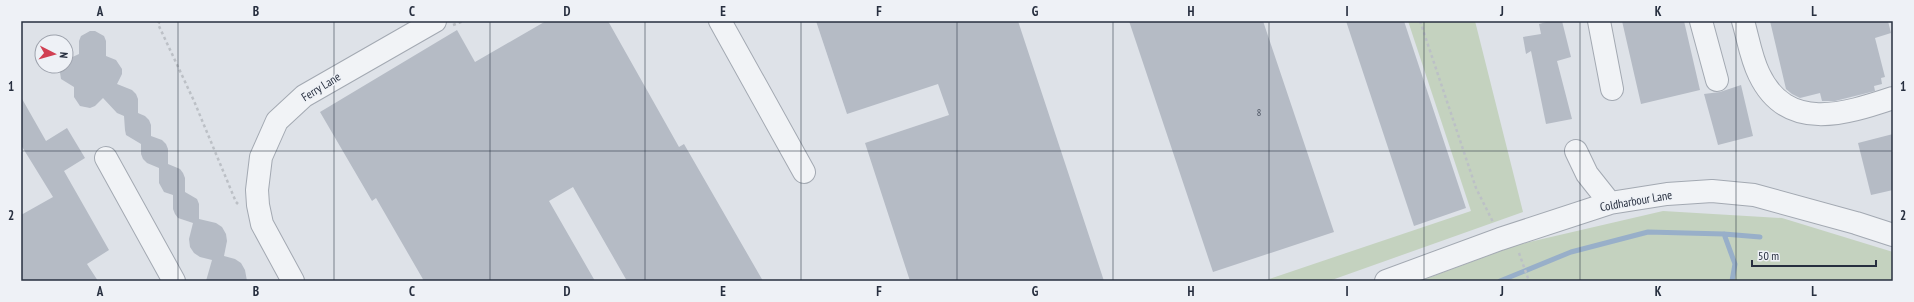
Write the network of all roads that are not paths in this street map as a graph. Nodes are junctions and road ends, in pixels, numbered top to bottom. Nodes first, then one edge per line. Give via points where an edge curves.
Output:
1 (720, 21) edge
2 (1599, 21) edge
3 (1701, 21) edge
4 (1743, 21) edge
5 (441, 24) edge
6 (1716, 80) dead end
7 (1612, 89) dead end
8 (1893, 98) edge
9 (1576, 151) dead end
10 (106, 158) dead end
11 (804, 172) dead end
12 (1610, 203) junction
13 (1893, 235) edge
14 (174, 281) edge
15 (293, 281) edge
16 (1386, 281) edge

1 - 11 street
2 - 7 street
3 - 6 street
4 - 8 street via 1758,73 1767,89 1799,112 1819,115 1852,111
5 - 15 street, Ferry Lane via 304,96 277,121 261,157 258,205 262,224
9 - 12 street via 1587,174
10 - 14 street
12 - 13 street, Coldharbour Lane via 1667,194 1712,191 1754,196
12 - 16 street, Coldharbour Lane via 1509,244

